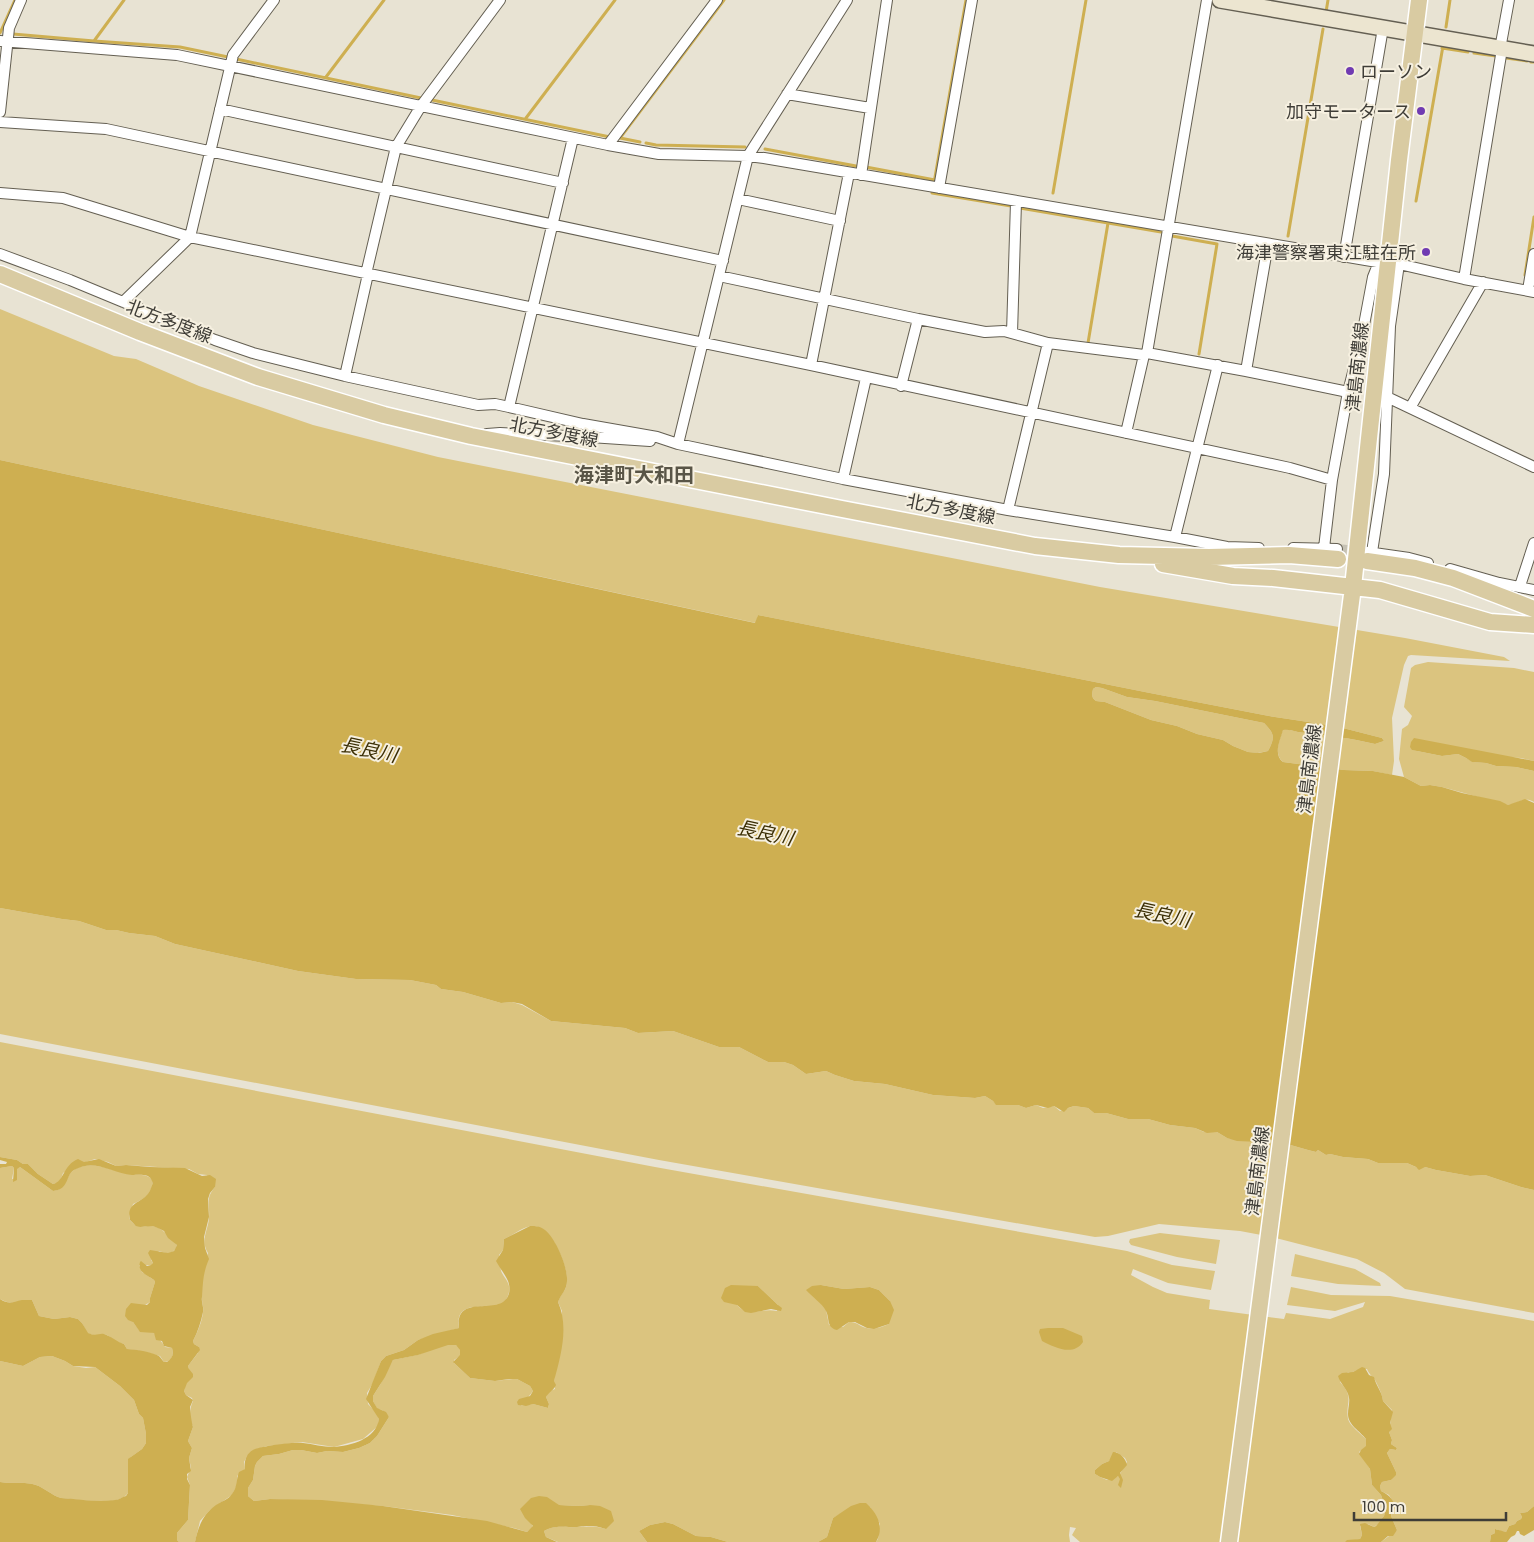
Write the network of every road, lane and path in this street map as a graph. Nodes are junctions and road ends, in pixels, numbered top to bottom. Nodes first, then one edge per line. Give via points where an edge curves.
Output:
1 (21, 0) edge
2 (274, 0) edge
3 (500, 0) edge
4 (717, 0) edge
5 (847, 0) edge
6 (887, 0) edge
7 (972, 0) edge
8 (1207, 0) edge
9 (1220, 0) edge
10 (1419, 0) edge
11 (1509, 0) edge
12 (1383, 28) junction
13 (1415, 33) junction
14 (4, 41) edge
15 (1501, 49) junction
16 (1534, 54) edge
17 (230, 66) junction
18 (787, 94) junction
19 (421, 106) junction
20 (870, 108) junction
21 (220, 110) junction
22 (0, 112) edge
23 (0, 122) edge
24 (573, 138) junction
25 (608, 145) junction
26 (396, 147) junction
27 (210, 152) junction
28 (748, 156) junction
29 (849, 173) junction
30 (861, 175) junction
31 (563, 183) junction
32 (386, 188) junction
33 (939, 188) junction
34 (0, 193) edge
35 (738, 199) junction
36 (1016, 202) junction
37 (840, 222) junction
38 (553, 224) junction
39 (1168, 228) junction
40 (190, 238) junction
41 (1268, 244) junction
42 (0, 254) edge
43 (1534, 254) edge
44 (1344, 257) junction
45 (723, 261) junction
46 (1389, 264) junction
47 (0, 274) edge
48 (367, 274) junction
49 (719, 276) junction
50 (1464, 279) junction
51 (1483, 282) junction
52 (1531, 291) edge
53 (825, 299) junction
54 (123, 302) junction
55 (533, 309) junction
56 (918, 319) junction
57 (1012, 333) junction
58 (1048, 343) junction
59 (703, 344) junction
60 (1146, 354) junction
61 (811, 365) junction
62 (1218, 365) junction
63 (1246, 370) junction
64 (345, 376) junction
65 (866, 378) junction
66 (901, 386) junction
67 (1348, 392) junction
68 (1387, 397) junction
69 (509, 407) junction
70 (1410, 408) junction
71 (1032, 413) junction
72 (1126, 433) junction
73 (471, 436) junction
74 (678, 444) junction
75 (1197, 448) junction
76 (1534, 467) edge
77 (843, 479) junction
78 (1332, 480) junction
79 (1008, 510) junction
80 (1175, 537) junction
81 (1534, 544) edge
82 (1324, 548) junction
83 (1338, 554) joint
84 (1119, 555) junction
85 (1366, 555) junction
86 (1520, 586) junction
87 (1353, 587) junction
88 (1534, 590) edge
89 (1534, 609) edge
90 (1534, 625) edge
91 (1229, 1542) edge

1 - 14 street
2 - 17 street via 233,55
3 - 19 street
4 - 25 street
5 - 18 street
6 - 20 street
7 - 33 street
8 - 39 street
9 - 12 street
10 - 13 main road, 津島南濃線
11 - 15 street
12 - 13 street
12 - 44 street
13 - 15 street
13 - 46 main road, 津島南濃線
14 - 17 street via 177,55
14 - 22 street
15 - 16 street
15 - 50 street
17 - 19 street
17 - 21 street
18 - 20 street
18 - 28 street
19 - 24 street
19 - 26 street
20 - 30 street
21 - 26 street
21 - 27 street
23 - 27 street via 106,129
24 - 25 street
24 - 31 street
25 - 28 street via 659,154
26 - 31 street
26 - 32 street
27 - 32 street
27 - 40 street
28 - 29 street
28 - 35 street
29 - 30 street
29 - 37 street
30 - 33 street
31 - 38 street
32 - 38 street
32 - 48 street
33 - 36 street
34 - 40 street via 63,198
35 - 37 street
35 - 45 street
36 - 39 street
36 - 57 street
37 - 53 street
38 - 45 street
38 - 55 street
39 - 41 street
39 - 60 street
40 - 48 street
40 - 54 street
41 - 44 street
41 - 63 street
42 - 54 street
43 - 52 street
44 - 46 street
45 - 49 street
46 - 50 street
46 - 67 street via 1373,276
46 - 68 street
46 - 87 main road, 津島南濃線
47 - 73 main road, 北方多度線 via 258,377
48 - 55 street
48 - 64 street
49 - 53 street
49 - 59 street
50 - 51 street
51 - 52 street
51 - 70 street
53 - 56 street
53 - 61 street
54 - 64 street via 253,353
55 - 59 street
55 - 69 street
56 - 57 street via 985,332
56 - 66 street
57 - 58 street
58 - 60 street
58 - 71 street
59 - 61 street
59 - 74 street
60 - 62 street
60 - 72 street
61 - 65 street
62 - 63 street
62 - 75 street
63 - 67 street
64 - 69 street via 478,405
65 - 66 street
65 - 77 street
66 - 71 street
67 - 78 street
68 - 70 street
68 - 85 street via 1384,474
69 - 74 street
70 - 76 street
71 - 72 street
71 - 79 street
72 - 75 street
73 - 74 street via 500,433
73 - 84 main road, 北方多度線 via 1035,546
74 - 77 street
75 - 78 street
75 - 80 street
77 - 79 street
78 - 82 street
79 - 80 street
80 - 82 street via 1227,548
81 - 86 street
82 - 83 street
83 - 84 main road
84 - 87 main road via 1233,576
85 - 86 street via 1408,558
85 - 89 main road via 1452,578
86 - 88 street
87 - 90 main road via 1380,590 1490,622
87 - 91 main road, 津島南濃線

